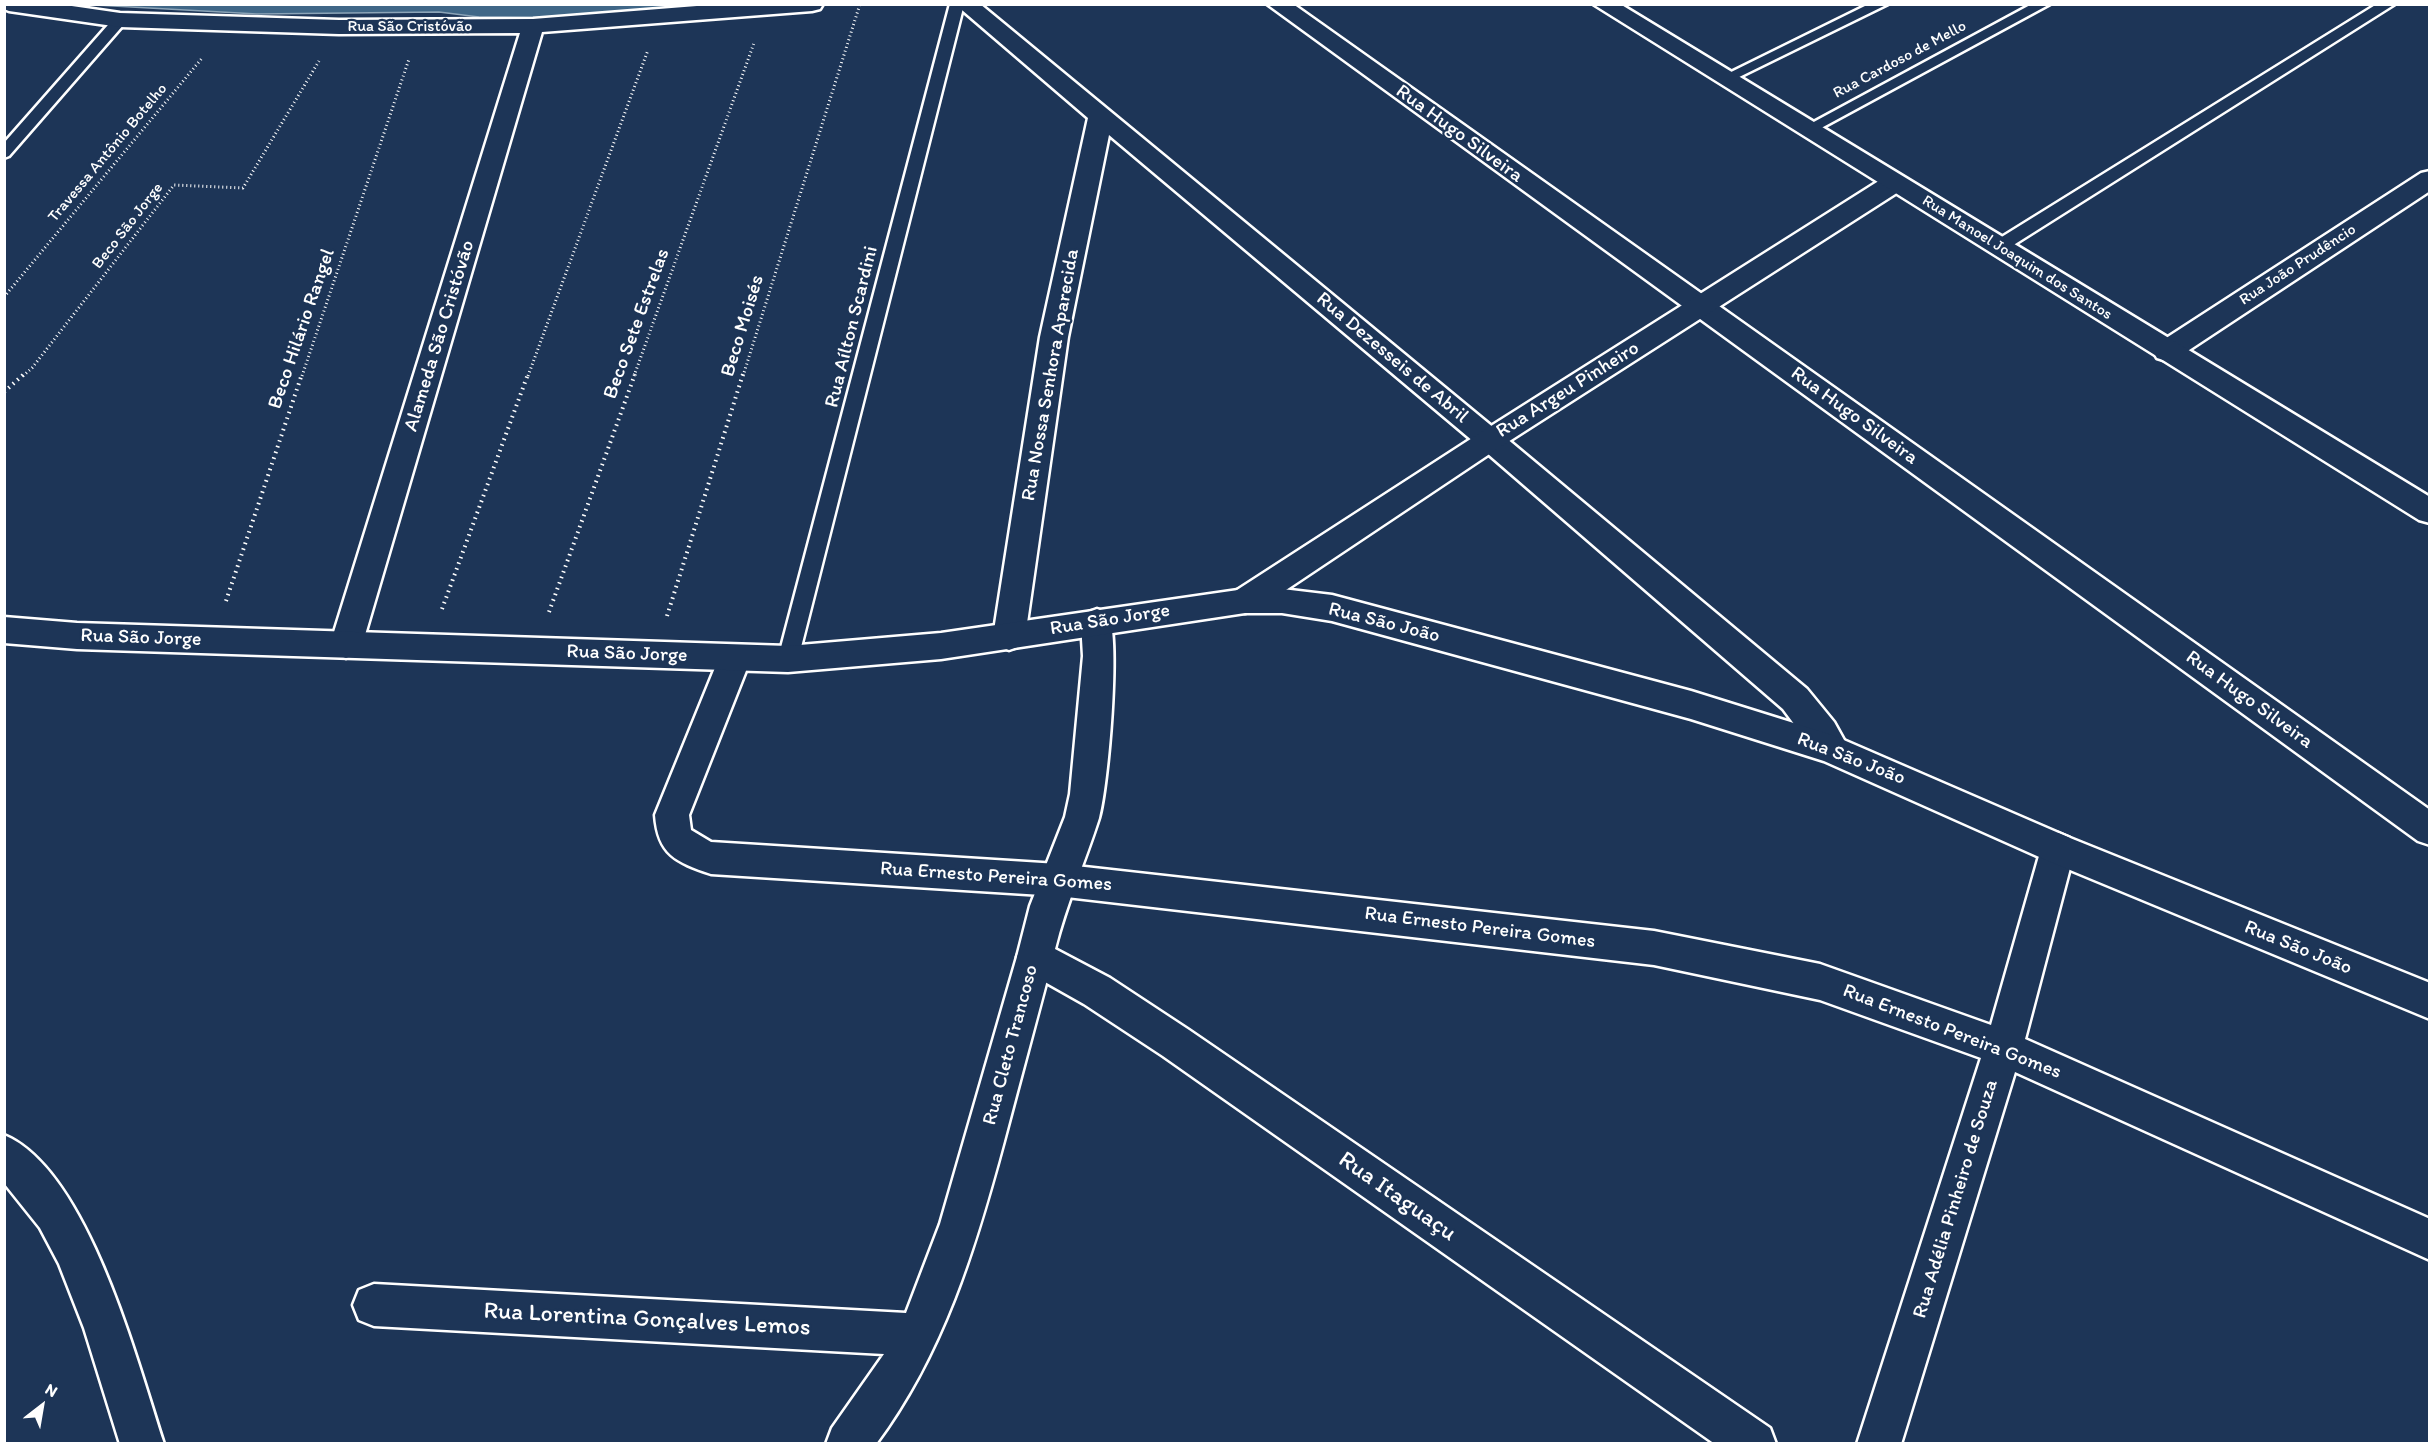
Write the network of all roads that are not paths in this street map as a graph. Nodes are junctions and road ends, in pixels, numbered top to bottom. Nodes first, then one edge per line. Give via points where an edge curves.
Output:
1 (9, 4) edge
2 (812, 4) edge
3 (957, 4) edge
4 (966, 4) edge
5 (1278, 4) edge
6 (1604, 4) edge
7 (1881, 4) edge
8 (2043, 4) edge
9 (2388, 4) edge
10 (120, 20) junction
11 (534, 26) junction
12 (1724, 79) junction
13 (1101, 115) junction
14 (1807, 130) junction
15 (4, 153) edge
16 (2430, 179) edge
17 (1894, 183) junction
18 (1998, 247) junction
19 (1700, 306) junction
20 (2167, 351) junction
21 (1490, 440) junction
22 (2430, 512) edge
23 (1245, 601) junction
24 (1097, 622) junction
25 (4, 630) edge
26 (1009, 637) junction
27 (346, 645) junction
28 (735, 658) junction
29 (788, 659) junction
30 (1832, 749) junction
31 (2430, 830) edge
32 (2058, 849) junction
33 (1058, 880) junction
34 (1035, 957) junction
35 (2430, 1002) edge
36 (2003, 1048) junction
37 (8, 1165) edge
38 (2430, 1240) edge
39 (374, 1305) dead end
40 (919, 1335) junction
41 (142, 1443) edge
42 (848, 1443) edge
43 (1754, 1443) edge
44 (1879, 1443) edge

1 - 10 street, Rua São Cristóvão
2 - 11 street, Rua São Cristóvão
3 - 29 lane, Rua Aílton Scardini
4 - 13 street, Rua Dezesseis de Abril
5 - 19 street, Rua Hugo Silveira
6 - 12 street, Rua Manoel Joaquim dos Santos
7 - 12 lane
8 - 14 lane, Rua Cardoso de Mello
9 - 18 lane
10 - 11 street, Rua São Cristóvão via 339,27
10 - 15 lane
11 - 27 street, Alameda São Cristóvão
12 - 14 street, Rua Manoel Joaquim dos Santos
13 - 21 street, Rua Dezesseis de Abril
13 - 26 street, Rua Nossa Senhora Aparecida via 1054,337
14 - 17 street, Rua Manoel Joaquim dos Santos
16 - 20 street, Rua João Prudêncio
17 - 18 street, Rua Manoel Joaquim dos Santos
17 - 19 street, Rua Argeu Pinheiro
18 - 20 street, Rua Manoel Joaquim dos Santos
19 - 21 street, Rua Argeu Pinheiro
19 - 31 street, Rua Hugo Silveira
20 - 22 street, Rua Manoel Joaquim dos Santos
21 - 23 street, Rua Argeu Pinheiro
21 - 30 street, Rua Dezesseis de Abril via 1795,699
23 - 24 street, Rua São Jorge
23 - 30 street, Rua São João via 1332,608 1691,705
24 - 26 street, Rua São Jorge
24 - 33 street, Rua Cleto Trancoso via 1099,656 1087,794
25 - 27 street, Rua São Jorge
26 - 29 street, Rua São Jorge via 874,654
27 - 28 street, Rua São Jorge
28 - 29 street, Rua São Jorge
28 - 33 street, Rua Ernesto Pereira Gomes via 672,815 673,834 686,850 711,858
30 - 32 street, Rua São João
32 - 35 street, Rua São João
32 - 36 street, Rua Adélia Pinheiro de Souza
33 - 34 street, Rua Cleto Trancoso
33 - 36 street, Rua Ernesto Pereira Gomes via 1654,948 1820,982
34 - 40 street, Rua Cleto Trancoso via 958,1239
34 - 43 street, Rua Itaguaçu via 1166,1037
36 - 38 street, Rua Ernesto Pereira Gomes
36 - 44 street, Rua Adélia Pinheiro de Souza
37 - 41 street via 37,1188 80,1260
39 - 40 street, Rua Lorentina Gonçalves Lemos
40 - 42 street, Rua Cleto Trancoso via 897,1379

